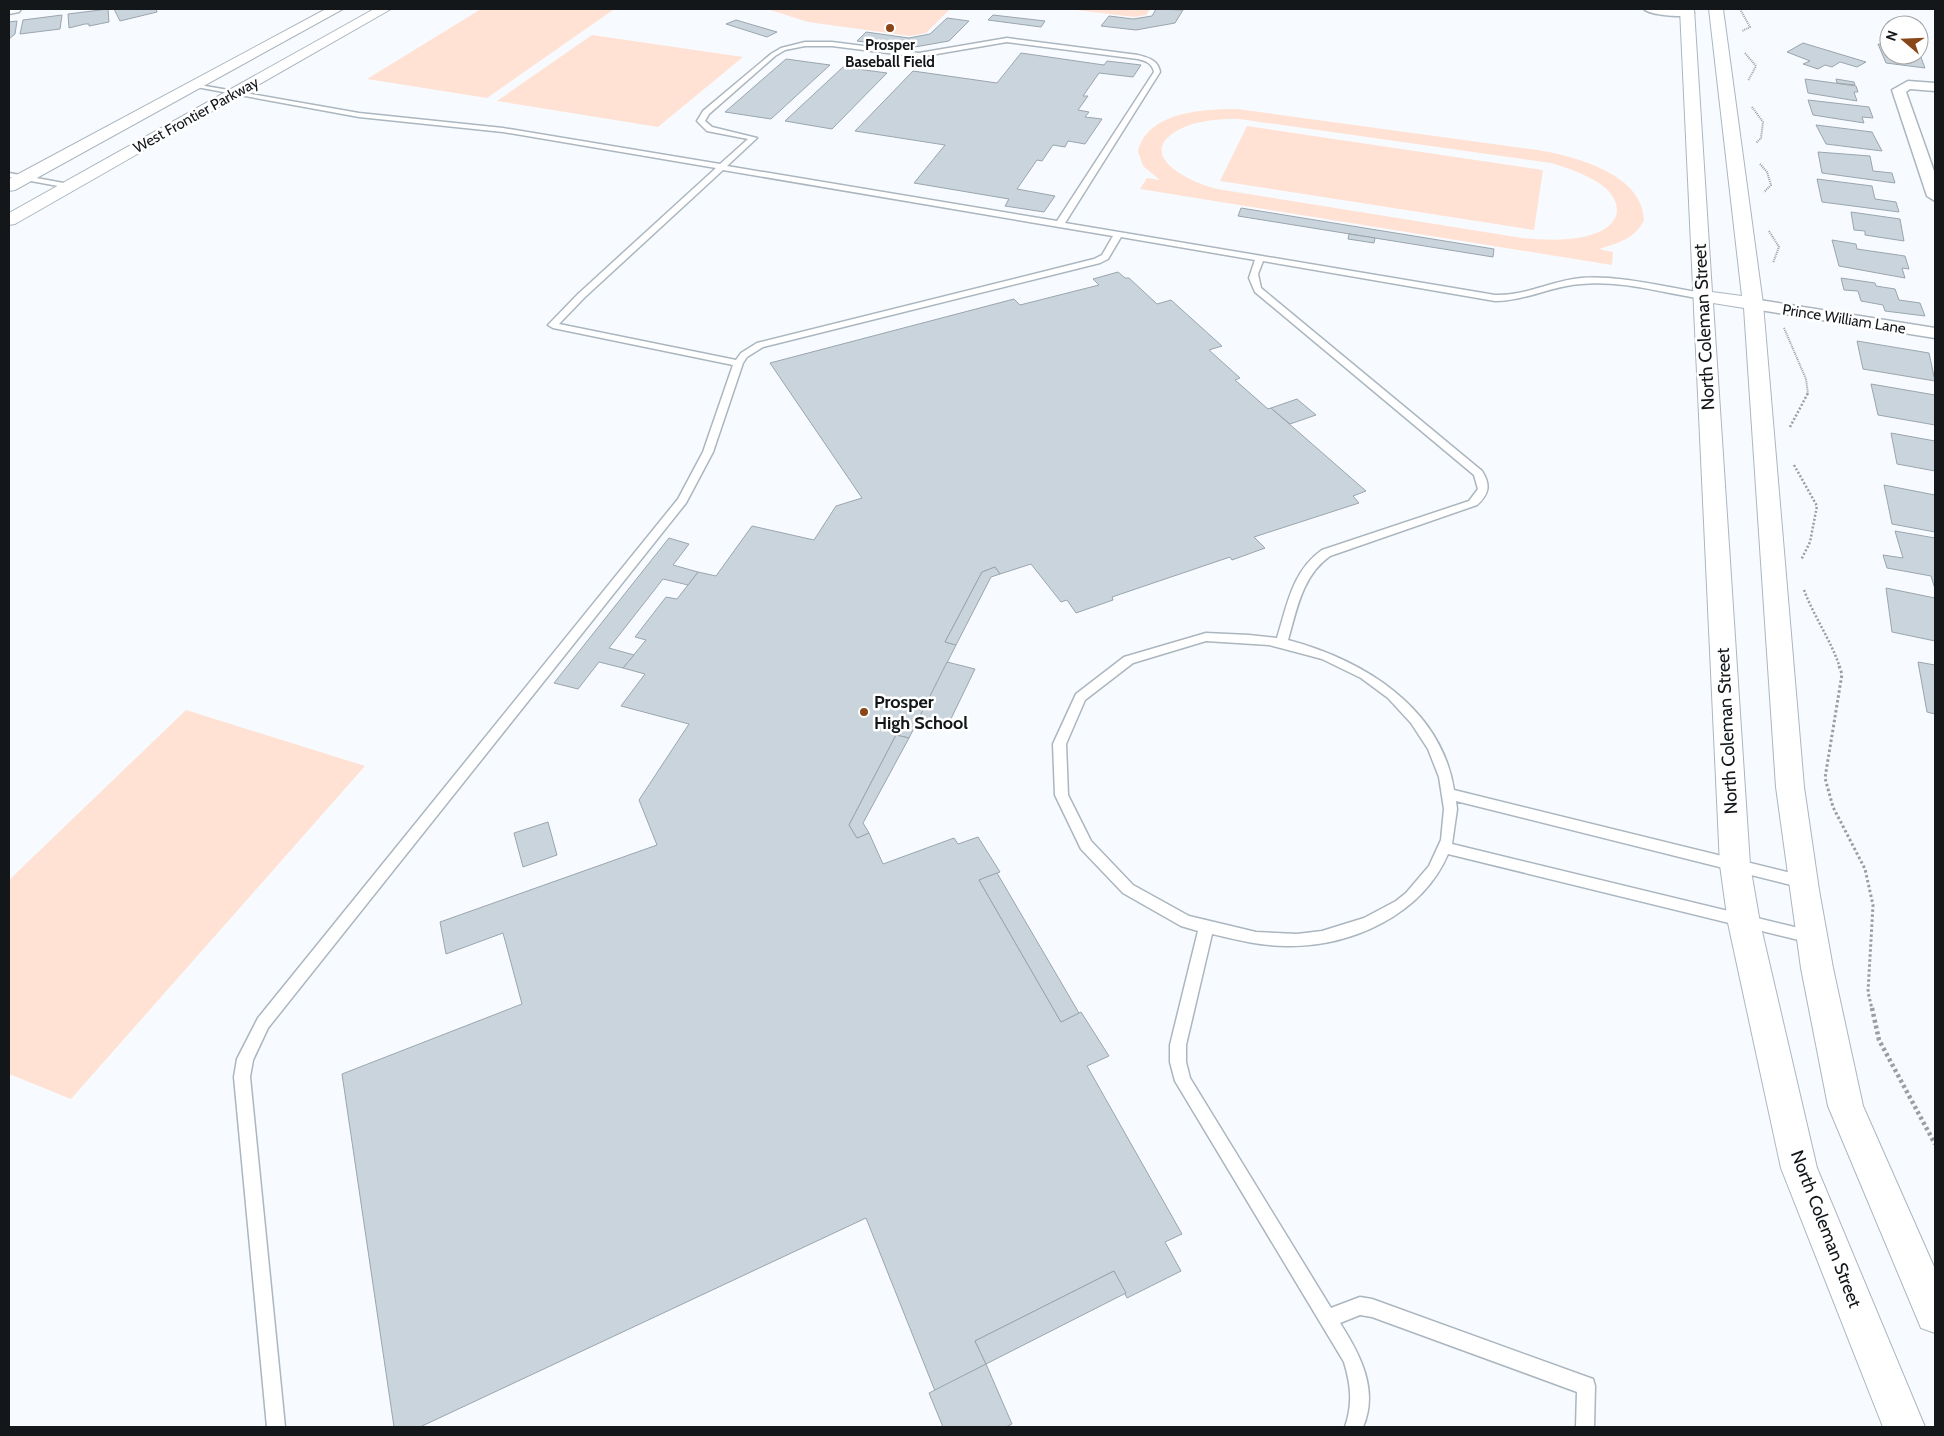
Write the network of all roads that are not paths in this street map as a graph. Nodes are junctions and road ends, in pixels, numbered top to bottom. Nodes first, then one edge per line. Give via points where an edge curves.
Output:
1 (15, 9) edge
2 (336, 9) edge
3 (384, 9) edge
4 (1650, 9) edge
5 (9, 10) edge
6 (1687, 11) edge
7 (1725, 11) edge
8 (194, 86) junction
9 (1935, 87) edge
10 (235, 93) junction
11 (721, 167) junction
12 (16, 176) edge
13 (9, 186) edge
14 (69, 186) junction
15 (1935, 196) edge
16 (9, 220) edge
17 (1059, 225) junction
18 (1118, 235) junction
19 (1260, 259) junction
20 (1702, 296) junction
21 (1753, 304) junction
22 (1935, 333) edge
23 (738, 363) junction
24 (1282, 642) junction
25 (1450, 794) junction
26 (1444, 848) junction
27 (1735, 865) junction
28 (1803, 882) junction
29 (1744, 923) junction
30 (1206, 928) junction
31 (1812, 938) junction
32 (1935, 1314) edge
33 (1329, 1318) junction
34 (276, 1427) edge
35 (1354, 1427) edge
36 (1585, 1427) edge
37 (1904, 1427) edge

1 - 5 street
2 - 8 street, West Frontier Parkway
3 - 10 street, West Frontier Parkway
4 - 6 street
6 - 7 street
6 - 20 street, North Coleman Street
7 - 21 street
8 - 10 lane
8 - 12 street, West Frontier Parkway
9 - 15 street via 1908,85 1899,90
10 - 11 lane via 359,115 480,127
10 - 14 street, West Frontier Parkway
11 - 17 lane
11 - 17 lane via 753,138 710,129 702,124 702,117 773,54 797,45 832,44 919,55 1007,40 1152,61 1157,72
11 - 23 lane via 553,325
12 - 13 street, West Frontier Parkway
12 - 14 lane
14 - 16 street, West Frontier Parkway
17 - 18 lane
18 - 19 lane
18 - 23 lane via 1105,257 1096,261 760,345 750,349
19 - 20 lane via 1495,298 1518,298 1574,282 1589,281
19 - 24 lane via 1253,276 1258,290 1478,473 1484,482 1480,498 1473,503 1314,559 1302,580
20 - 21 street
20 - 27 street, North Coleman Street
21 - 22 street, Prince William Lane
21 - 28 street via 1790,787
23 - 34 lane via 713,439 694,484 682,501 281,1000 263,1023 244,1059 242,1077
24 - 25 lane via 1339,662 1392,696 1414,717 1431,741 1444,767
24 - 30 lane via 1206,637 1172,642 1144,651 1112,668 1089,687 1072,711 1060,738 1057,767 1061,798 1077,833 1095,859 1131,891 1163,911
25 - 26 lane via 1451,822
25 - 27 lane
26 - 29 lane
26 - 30 lane via 1432,874 1411,897 1384,915 1352,929 1317,938 1278,940 1238,936
27 - 28 lane
27 - 29 street, North Coleman Street
28 - 31 street
29 - 31 lane
29 - 37 street, North Coleman Street via 1799,1168
30 - 33 lane via 1178,1045 1183,1081
31 - 32 street via 1846,1106
33 - 35 lane via 1343,1341 1361,1390
33 - 36 lane via 1360,1306 1372,1308 1586,1386

